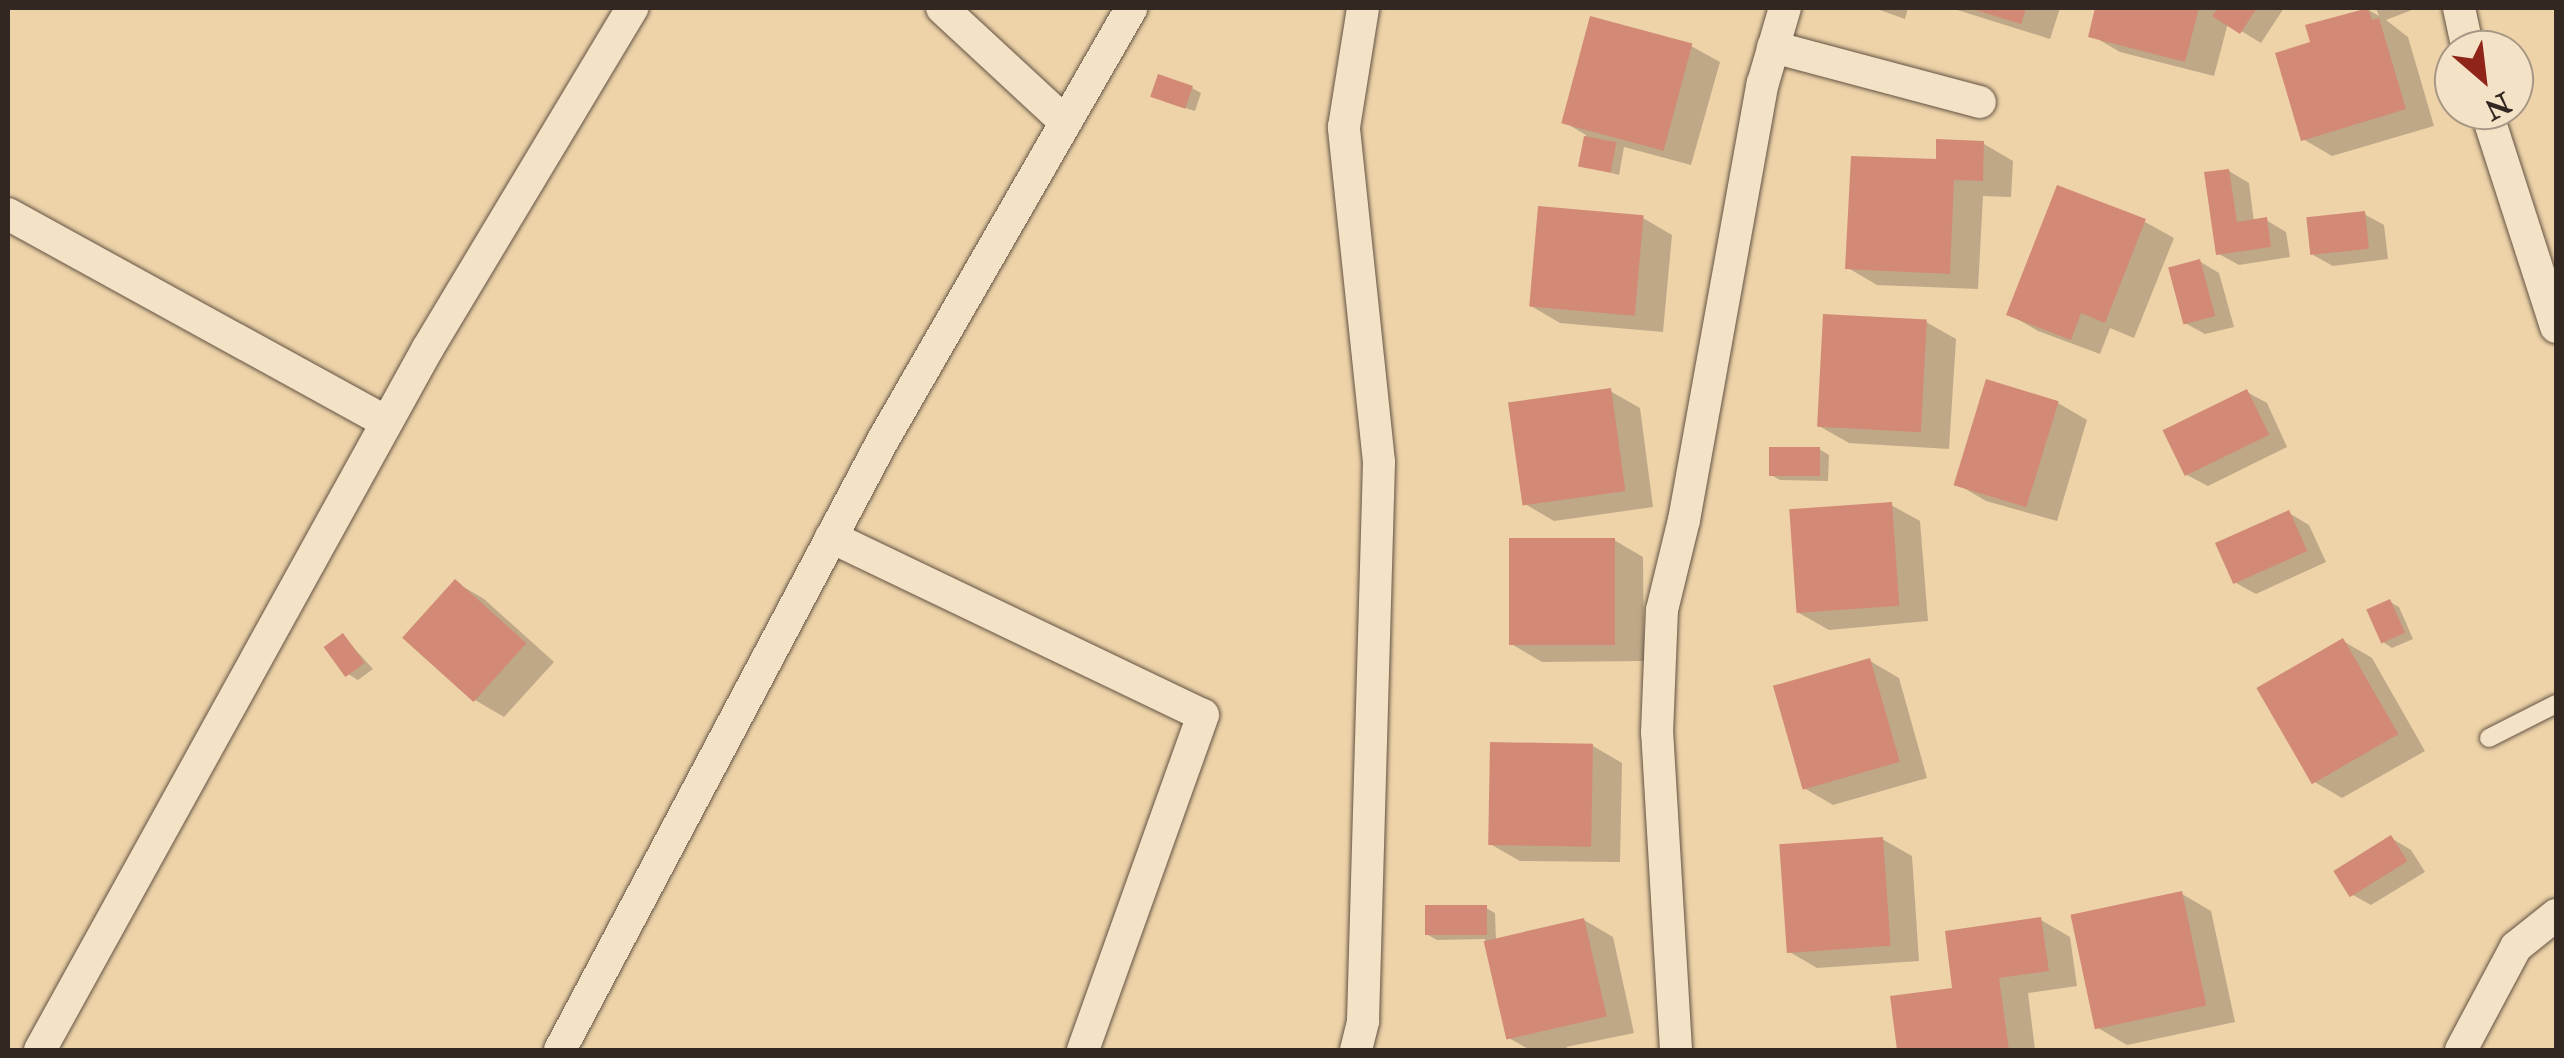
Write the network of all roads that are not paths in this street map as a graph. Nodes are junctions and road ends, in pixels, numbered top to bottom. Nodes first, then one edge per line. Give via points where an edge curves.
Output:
1 (632, 8) edge
2 (942, 8) edge
3 (1131, 8) edge
4 (1363, 8) edge
5 (1785, 8) edge
6 (1774, 47) junction
7 (1980, 102) dead end
8 (1065, 122) junction
9 (2494, 130) edge
10 (8, 214) edge
11 (2547, 272) edge
12 (2556, 327) edge
13 (387, 422) junction
14 (831, 537) junction
15 (2556, 704) edge
16 (2489, 738) dead end
17 (2556, 916) edge
18 (40, 1050) edge
19 (560, 1050) edge
20 (1083, 1050) edge
21 (1356, 1050) edge
22 (1676, 1050) edge
23 (2461, 1050) edge

1 - 13 street
2 - 8 street
3 - 8 street
4 - 21 street via 1344,127 1379,462 1363,1021
5 - 6 street
6 - 7 street
6 - 22 street via 1662,610 1657,733
8 - 14 street
9 - 11 street
10 - 13 street
11 - 12 street
13 - 18 street
14 - 19 street
14 - 20 street via 1203,715
15 - 16 lane
17 - 23 street via 2516,947

